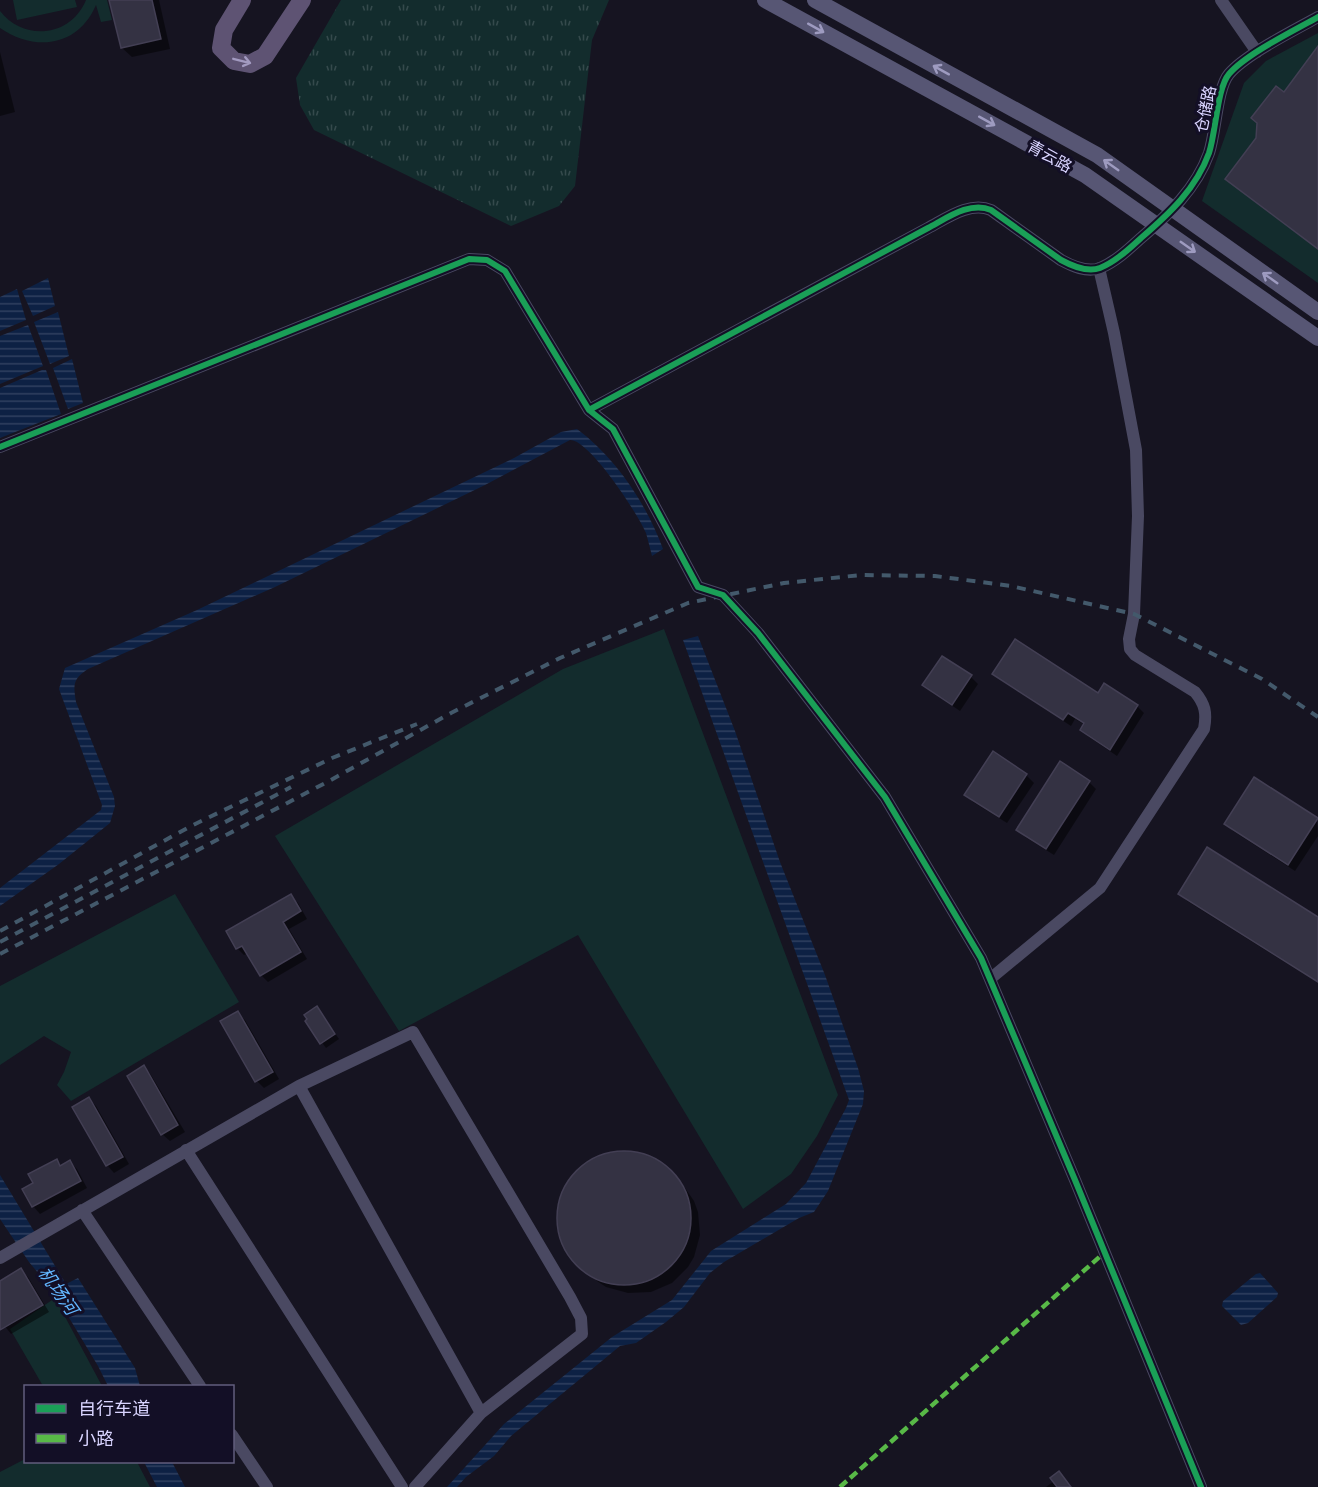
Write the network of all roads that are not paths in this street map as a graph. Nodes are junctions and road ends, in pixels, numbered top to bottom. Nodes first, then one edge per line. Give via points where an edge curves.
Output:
1 (242, 0) edge
2 (302, 0) edge
3 (765, 0) edge
4 (815, 0) edge
5 (1221, 0) edge
6 (1318, 17) edge
7 (1257, 52) junction
8 (1174, 209) junction
9 (1156, 225) junction
10 (1099, 268) junction
11 (1318, 312) edge
12 (1318, 338) edge
13 (589, 410) junction
14 (0, 447) edge
15 (990, 980) junction
16 (299, 1086) junction
17 (186, 1150) junction
18 (82, 1210) junction
19 (0, 1258) edge
20 (199, 1385) edge
21 (481, 1413) junction
22 (234, 1438) edge
23 (267, 1487) edge
24 (402, 1487) edge
25 (415, 1487) edge
26 (1201, 1487) edge

1 -> 2 main road via 224,30 221,48 234,61 250,64 265,56
3 -> 9 street, 青云路 via 1085,175
8 -> 4 street, 青云路 via 1096,155
5 - 7 street
6 - 7 street, 仓储路
7 - 8 street, 仓储路 via 1225,80 1208,155
8 - 9 street, 仓储路
11 -> 8 street, 青云路
9 - 10 street, 仓储路 via 1126,252
9 -> 12 street, 青云路
10 - 13 street via 1072,266 991,210 971,208
10 - 15 street via 1136,450 1138,516 1130,649 1195,692 1207,715 1204,729 1100,888
13 - 14 street via 506,271 487,260 469,259
13 - 15 street via 613,429 698,587 723,595 758,633 885,797 981,958
15 - 26 street
16 - 17 street
16 - 21 street
16 - 21 street via 413,1032 570,1297 581,1318 582,1334
17 - 18 street
17 - 24 street
18 - 19 street
18 - 20 street
21 - 25 street
22 - 23 street

